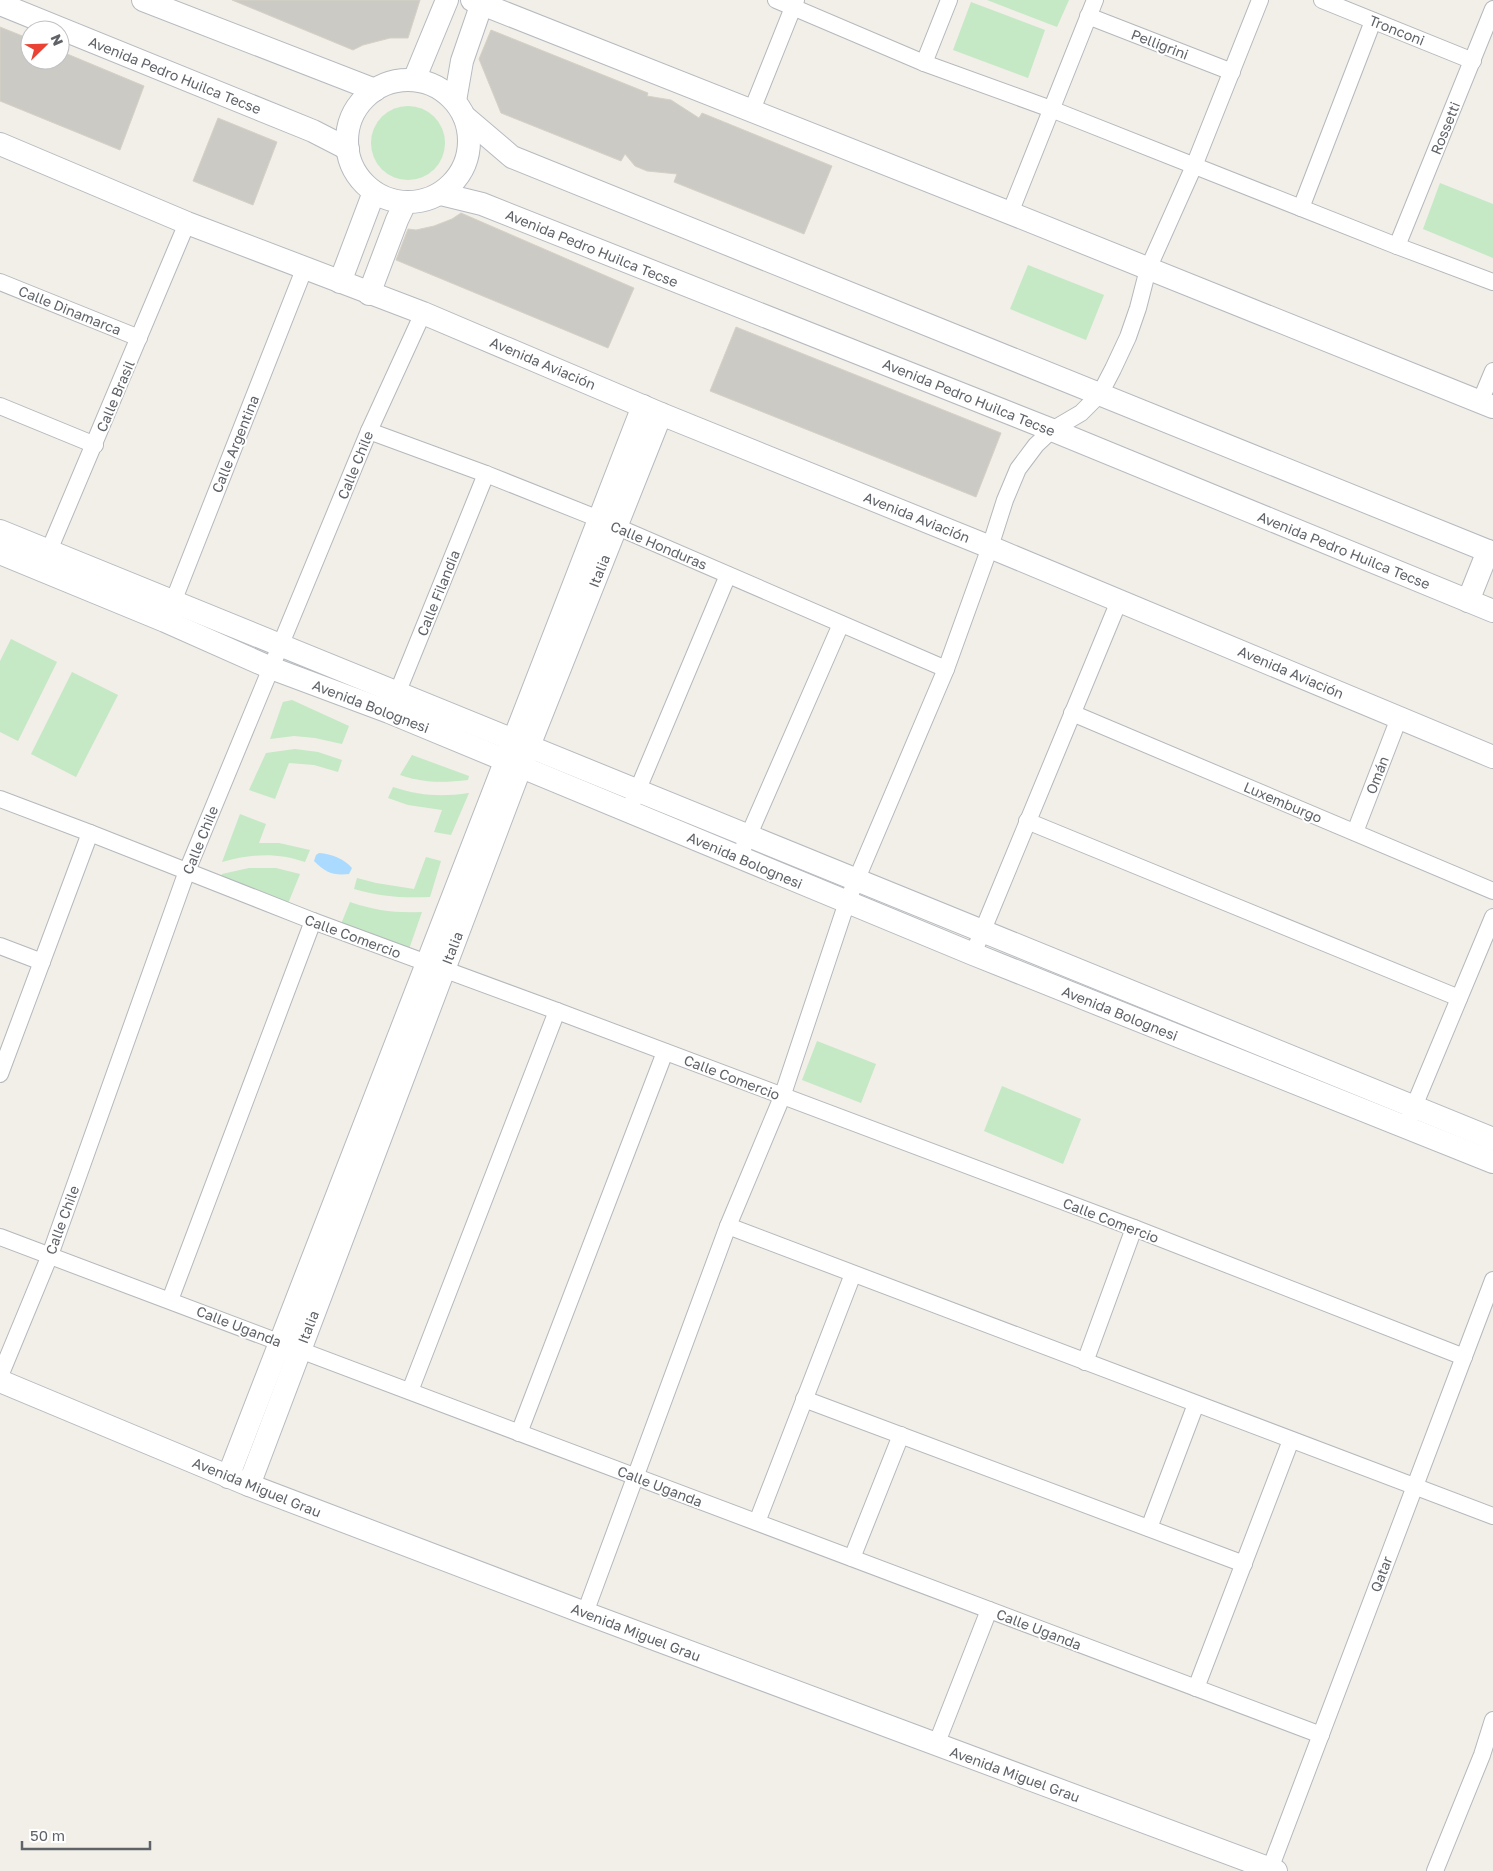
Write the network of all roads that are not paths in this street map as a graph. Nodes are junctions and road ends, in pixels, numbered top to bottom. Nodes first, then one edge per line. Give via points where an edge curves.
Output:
1 (143, 0) edge
2 (447, 0) edge
3 (776, 0) edge
4 (949, 0) edge
5 (1095, 0) edge
6 (1260, 0) edge
7 (1322, 0) edge
8 (479, 1) edge
9 (795, 3) edge
10 (0, 4) edge
11 (1493, 9) edge
12 (1088, 16) junction
13 (1373, 21) junction
14 (1473, 61) junction
15 (924, 63) junction
16 (1232, 72) junction
17 (414, 80) junction
18 (375, 90) junction
19 (459, 108) junction
20 (1051, 109) junction
21 (752, 110) junction
22 (0, 144) edge
23 (348, 149) junction
24 (1194, 166) junction
25 (374, 192) junction
26 (441, 194) junction
27 (405, 203) junction
28 (1301, 208) junction
29 (1010, 213) junction
30 (187, 223) junction
31 (1397, 246) junction
32 (305, 267) junction
33 (1148, 269) junction
34 (0, 282) edge
35 (340, 282) junction
36 (1493, 282) edge
37 (370, 294) junction
38 (423, 313) junction
39 (139, 338) junction
40 (1493, 371) edge
41 (1100, 394) junction
42 (1487, 404) edge
43 (0, 406) edge
44 (652, 410) junction
45 (1052, 430) junction
46 (369, 431) junction
47 (95, 445) junction
48 (486, 474) junction
49 (608, 523) junction
50 (0, 531) edge
51 (990, 547) junction
52 (1491, 547) edge
53 (0, 553) edge
54 (46, 560) junction
55 (728, 575) junction
56 (1119, 600) junction
57 (1468, 601) junction
58 (169, 611) junction
59 (1493, 611) edge
60 (841, 624) junction
61 (281, 646) junction
62 (271, 668) junction
63 (946, 668) junction
64 (393, 702) junction
65 (1072, 713) junction
66 (1399, 718) junction
67 (517, 752) junction
68 (1493, 757) edge
69 (638, 790) junction
70 (0, 799) edge
71 (629, 811) junction
72 (1028, 821) junction
73 (90, 832) junction
74 (1355, 832) junction
75 (748, 835) junction
76 (739, 858) junction
77 (187, 871) junction
78 (857, 879) junction
79 (1493, 890) edge
80 (847, 902) junction
81 (1493, 917) edge
82 (313, 921) junction
83 (982, 930) junction
84 (0, 946) edge
85 (973, 954) junction
86 (42, 962) junction
87 (435, 966) junction
88 (1459, 998) junction
89 (558, 1011) junction
90 (665, 1052) junction
91 (0, 1074) edge
92 (782, 1097) junction
93 (1414, 1106) junction
94 (1405, 1127) junction
95 (1493, 1139) edge
96 (1493, 1162) edge
97 (728, 1226) junction
98 (1134, 1228) junction
99 (0, 1237) edge
100 (50, 1255) junction
101 (853, 1274) junction
102 (1493, 1280) edge
103 (170, 1300) junction
104 (290, 1346) junction
105 (1464, 1357) junction
106 (1085, 1362) junction
107 (0, 1376) edge
108 (0, 1382) edge
109 (410, 1392) junction
110 (804, 1399) junction
111 (1196, 1404) junction
112 (519, 1433) junction
113 (900, 1435) junction
114 (1291, 1440) junction
115 (228, 1476) junction
116 (635, 1477) junction
117 (249, 1486) junction
118 (1415, 1487) junction
119 (1493, 1516) edge
120 (757, 1522) junction
121 (1149, 1528) junction
122 (852, 1558) junction
123 (1244, 1564) junction
124 (989, 1610) junction
125 (585, 1613) junction
126 (1196, 1688) junction
127 (1493, 1720) edge
128 (1321, 1735) junction
129 (936, 1744) junction
130 (1272, 1870) edge
131 (1435, 1871) edge

1 - 18 street
2 - 17 street
3 - 9 street
4 - 15 street
5 - 12 street
6 - 16 street
7 - 13 street, Tronconi
8 - 19 street via 462,61
8 - 21 street
9 - 15 street
9 - 21 street
10 - 23 street, Avenida Pedro Huilca Tecse via 313,131
11 - 14 street, Rossetti
12 - 16 street, Pelligrini
12 - 20 street
13 - 14 street, Tronconi
13 - 28 street
14 - 31 street, Rossetti
15 - 20 street
16 - 24 street
17 - 18 street via 386,84
17 - 19 street via 442,90
18 - 23 street via 362,101 353,116 348,132
19 - 26 street via 469,132 469,150 464,167
19 - 41 street via 512,157
20 - 24 street
20 - 29 street
21 - 29 street
22 - 30 street, Avenida Aviación
23 - 25 street via 352,166
24 - 28 street
24 - 33 street
25 - 27 street via 389,200
25 - 35 street
26 - 27 street
26 - 45 street, Avenida Pedro Huilca Tecse via 482,204
27 - 37 street
28 - 31 street
29 - 33 street
30 - 32 street, Avenida Aviación
30 - 39 street, Calle Brasil
31 - 36 street
32 - 35 street, Avenida Aviación
32 - 58 street, Calle Argentina
33 - 41 street via 1128,337
33 - 42 street
34 - 39 street, Calle Dinamarca
35 - 37 street, Avenida Aviación
37 - 38 street, Avenida Aviación
38 - 44 street, Avenida Aviación
38 - 46 street, Calle Chile
39 - 47 street, Calle Brasil
40 - 42 street
41 - 45 street via 1081,414
41 - 52 street
43 - 47 street
44 - 49 street, Italia
44 - 51 street, Avenida Aviación
45 - 51 street via 1018,469
45 - 57 street, Avenida Pedro Huilca Tecse
46 - 48 street, Calle Honduras
46 - 61 street, Calle Chile
47 - 54 street, Calle Brasil
48 - 49 street, Calle Honduras
48 - 64 street, Calle Filandia
49 - 55 street, Calle Honduras
49 - 67 street, Italia
50 - 54 street, Avenida Bolognesi
51 - 56 street, Avenida Aviación
51 - 63 street
52 - 57 street
53 - 54 street, Avenida Bolognesi
54 - 58 street, Avenida Bolognesi
55 - 60 street, Calle Honduras
55 - 69 street
56 - 65 street
56 - 66 street, Avenida Aviación
57 - 59 street, Avenida Pedro Huilca Tecse
58 - 61 street, Avenida Bolognesi
58 - 62 street, Avenida Bolognesi
60 - 63 street, Calle Honduras
60 - 75 street
61 - 62 street, Calle Chile
61 - 64 street, Avenida Bolognesi
62 - 64 street, Avenida Bolognesi
62 - 77 street, Calle Chile
63 - 78 street
64 - 67 street, Avenida Bolognesi
65 - 72 street
65 - 74 street, Luxemburgo
66 - 68 street, Avenida Aviación
66 - 74 street, Omán
67 - 69 street, Avenida Bolognesi
67 - 71 street, Avenida Bolognesi
67 - 87 street, Italia
69 - 71 street
69 - 75 street, Avenida Bolognesi
70 - 73 street, Calle Comercio
71 - 76 street, Avenida Bolognesi
72 - 83 street
72 - 88 street
73 - 77 street, Calle Comercio
73 - 86 street
74 - 79 street, Luxemburgo
75 - 76 street
75 - 78 street, Avenida Bolognesi
76 - 80 street, Avenida Bolognesi
77 - 82 street, Calle Comercio
77 - 100 street, Calle Chile
78 - 80 street
78 - 83 street, Avenida Bolognesi
80 - 85 street, Avenida Bolognesi
80 - 92 street
81 - 88 street
82 - 87 street, Calle Comercio
82 - 103 street
83 - 85 street
83 - 93 street, Avenida Bolognesi
84 - 86 street
85 - 94 street, Avenida Bolognesi
86 - 91 street
87 - 89 street, Calle Comercio
87 - 104 street, Italia
88 - 93 street
89 - 90 street, Calle Comercio
89 - 109 street
90 - 92 street, Calle Comercio
90 - 112 street
92 - 97 street
92 - 98 street, Calle Comercio
93 - 94 street
93 - 95 street, Avenida Bolognesi
94 - 96 street, Avenida Bolognesi
97 - 101 street
97 - 116 street
98 - 105 street, Calle Comercio
98 - 106 street
99 - 100 street, Calle Uganda
100 - 103 street, Calle Uganda
100 - 107 street, Calle Chile
101 - 106 street
101 - 110 street
102 - 105 street, Qatar
103 - 104 street, Calle Uganda
104 - 109 street, Calle Uganda
104 - 115 street
104 - 117 street, Italia
105 - 118 street, Qatar
106 - 111 street
108 - 115 street, Avenida Miguel Grau
109 - 112 street, Calle Uganda
110 - 113 street
110 - 120 street
111 - 114 street
111 - 121 street
112 - 116 street, Calle Uganda
113 - 121 street
113 - 122 street
114 - 118 street
114 - 123 street
115 - 117 street, Avenida Miguel Grau
116 - 120 street, Calle Uganda
116 - 125 street
117 - 125 street, Avenida Miguel Grau
118 - 119 street
118 - 128 street, Qatar
120 - 122 street, Calle Uganda
121 - 123 street
122 - 124 street, Calle Uganda
123 - 126 street
124 - 126 street, Calle Uganda
124 - 129 street
125 - 129 street, Avenida Miguel Grau
126 - 128 street, Calle Uganda
127 - 131 street
128 - 130 street, Qatar
129 - 130 street, Avenida Miguel Grau

